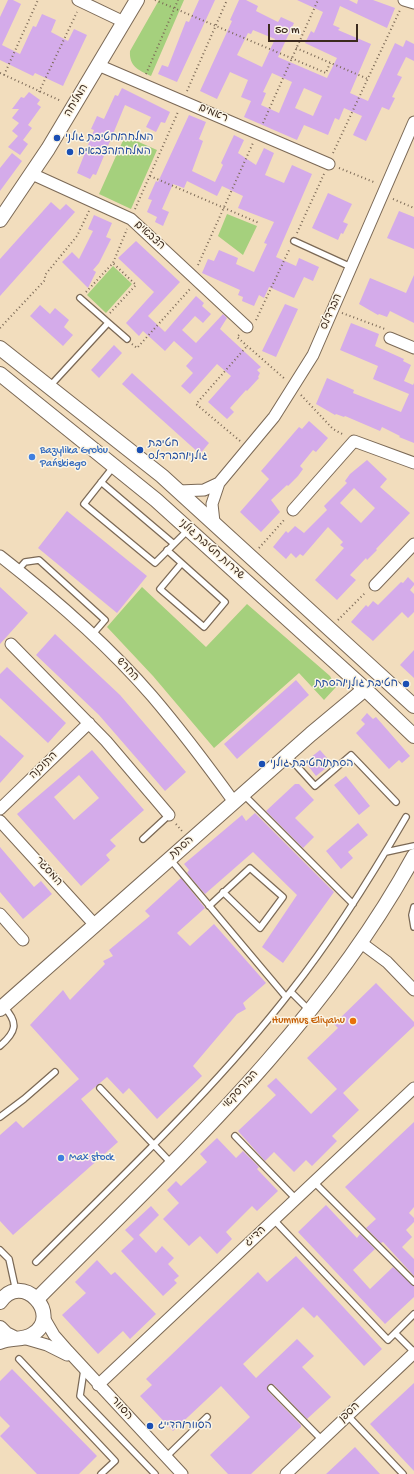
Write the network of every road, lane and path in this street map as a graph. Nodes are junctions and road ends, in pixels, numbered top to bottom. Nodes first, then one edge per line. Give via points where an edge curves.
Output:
1 (38, 0) edge
2 (137, 0) edge
3 (155, 0) edge
4 (178, 0) edge
5 (404, 0) edge
6 (80, 1) edge
7 (414, 3) edge
8 (175, 8) junction
9 (124, 22) junction
10 (296, 48) dead end
11 (330, 63) junction
12 (98, 65) junction
13 (0, 73) edge
14 (4, 75) junction
15 (368, 79) junction
16 (142, 84) junction
17 (39, 92) junction
18 (73, 107) junction
19 (414, 122) edge
20 (329, 164) junction
21 (32, 174) junction
22 (150, 176) dead end
23 (385, 191) junction
24 (93, 201) junction
25 (414, 208) edge
26 (131, 219) junction
27 (0, 220) edge
28 (259, 223) dead end
29 (294, 241) junction
30 (113, 263) junction
31 (352, 267) junction
32 (197, 280) junction
33 (80, 298) joint
34 (334, 309) junction
35 (106, 321) junction
36 (247, 327) junction
37 (0, 328) edge
38 (390, 338) joint
39 (127, 339) joint
40 (247, 346) junction
41 (0, 348) edge
42 (414, 348) edge
43 (0, 374) edge
44 (49, 386) junction
45 (294, 388) junction
46 (354, 441) junction
47 (249, 449) junction
48 (414, 463) edge
49 (115, 466) junction
50 (101, 482) junction
51 (219, 483) junction
52 (179, 491) junction
53 (293, 510) joint
54 (214, 522) junction
55 (189, 529) junction
56 (174, 544) junction
57 (414, 544) edge
58 (167, 550) junction
59 (0, 556) edge
60 (252, 557) junction
61 (181, 564) junction
62 (18, 570) junction
63 (375, 585) joint
64 (330, 628) junction
65 (92, 635) junction
66 (11, 644) dead end
67 (365, 689) junction
68 (414, 706) edge
69 (89, 723) junction
70 (414, 736) edge
71 (287, 755) junction
72 (238, 798) junction
73 (396, 802) dead end
74 (0, 809) edge
75 (169, 815) junction
76 (406, 817) dead end
77 (0, 821) edge
78 (143, 839) dead end
79 (190, 841) junction
80 (414, 846) edge
81 (386, 852) junction
82 (414, 856) edge
83 (169, 859) junction
84 (223, 892) junction
85 (353, 904) junction
86 (209, 906) junction
87 (414, 907) edge
88 (0, 914) edge
89 (95, 925) junction
90 (414, 928) edge
91 (23, 940) dead end
92 (360, 942) junction
93 (414, 990) edge
94 (291, 992) junction
95 (286, 997) junction
96 (1, 1008) edge
97 (310, 1010) junction
98 (0, 1046) edge
99 (55, 1072) dead end
100 (100, 1088) dead end
101 (414, 1088) edge
102 (0, 1117) edge
103 (235, 1136) dead end
104 (153, 1144) junction
105 (171, 1163) junction
106 (314, 1182) junction
107 (296, 1199) junction
108 (274, 1220) junction
109 (0, 1250) edge
110 (36, 1262) dead end
111 (414, 1282) edge
112 (16, 1291) junction
113 (37, 1299) junction
114 (0, 1302) edge
115 (414, 1314) edge
116 (43, 1316) junction
117 (0, 1328) edge
118 (396, 1333) junction
119 (19, 1338) junction
120 (0, 1342) edge
121 (414, 1352) edge
122 (19, 1359) dead end
123 (81, 1366) junction
124 (98, 1385) junction
125 (271, 1388) dead end
126 (348, 1416) junction
127 (206, 1417) dead end
128 (322, 1440) junction
129 (166, 1457) junction
130 (100, 1474) edge
131 (154, 1474) edge
132 (182, 1474) edge
133 (286, 1474) edge
134 (403, 1474) edge

1 - 14 path
2 - 9 street, המליחה
3 - 8 path
4 - 8 path
5 - 7 street
5 - 15 path
6 - 9 street
6 - 17 path
8 - 11 path via 326,73
8 - 16 path
9 - 12 street, המליחה
10 - 11 path
11 - 15 path
12 - 16 street, ראמים
12 - 18 street, המליחה
13 - 14 path
14 - 17 path
15 - 20 path
16 - 20 street, ראמים
17 - 18 path
18 - 21 street, המליחה
19 - 23 street, הברדלס
20 - 23 path
20 - 29 path
21 - 24 street, הצבאים
21 - 27 street, המליחה
22 - 28 path
23 - 25 path
23 - 31 street, הברדלס
24 - 26 street, הצבאים
24 - 37 path via 77,236 45,275 45,280
26 - 30 path
26 - 32 street, הצבאים
29 - 31 lane
29 - 36 path via 257,320
30 - 33 path
30 - 35 path via 136,285
31 - 34 street, הברדלס
32 - 36 street, הצבאים
32 - 39 path via 136,348
33 - 35 lane
34 - 38 path via 389,331
34 - 45 street, הברדלס via 313,355
35 - 39 lane
35 - 44 lane
36 - 40 path via 237,337
38 - 42 street
40 - 45 path
40 - 47 path via 196,404
41 - 44 street, שדרות חטיבת גולני
43 - 49 street, שדרות חטיבת גולני
44 - 52 street, שדרות חטיבת גולני
45 - 46 path via 332,429
45 - 47 street, הברדלס
46 - 48 street
46 - 53 street
47 - 51 street, הברדלס
49 - 50 lane
49 - 55 street, שדרות חטיבת גולני
50 - 56 lane
50 - 58 lane via 84,504 155,563
51 - 52 street, הברדלס via 204,490
51 - 54 street, הברדלס via 212,504
52 - 54 street, שדרות חטיבת גולני
53 - 60 path
54 - 60 street, שדרות חטיבת גולני
55 - 56 lane
55 - 67 street, שדרות חטיבת גולני
56 - 58 lane
57 - 63 street
58 - 61 lane
59 - 62 street, החרש
60 - 64 street, שדרות חטיבת גולני
61 - 61 lane via 160,589 204,627 225,602
62 - 65 street, החרש
62 - 65 lane via 25,562 39,560 105,620
63 - 64 path
64 - 68 street, שדרות חטיבת גולני
65 - 72 street, החרש via 152,696
66 - 69 street
67 - 70 street, שדרות חטיבת גולני
67 - 71 street, הסתת
69 - 74 street, התוכנה
69 - 75 street
71 - 72 street, הסתת
71 - 73 lane via 315,786 351,756
72 - 79 street, הסתת
72 - 85 lane
75 - 78 lane
75 - 79 path
76 - 81 lane
77 - 89 street, המסגר
79 - 83 street, הסתת
80 - 81 lane
81 - 85 lane
82 - 92 street, הבורסקאי
83 - 86 lane
83 - 89 street, הסתת
84 - 84 lane via 260,928 282,897 250,868
84 - 86 lane
85 - 94 lane
86 - 95 lane
87 - 90 lane
88 - 91 street
89 - 96 street, הסתת
92 - 93 street via 387,962
92 - 97 street, הבורסקאי
94 - 95 lane
94 - 97 lane
95 - 104 lane via 221,1074
96 - 98 lane via 12,1016 14,1026 12,1034
97 - 105 street, הבורסקאי via 232,1101
99 - 102 lane
100 - 104 lane
101 - 106 street, הדייג
103 - 107 lane
104 - 105 lane
104 - 110 lane
105 - 113 street, הבורסקאי
106 - 107 street, הדייג
106 - 111 lane
107 - 108 street, הדייג
108 - 118 lane via 388,1340
108 - 124 street, הדייג
109 - 112 lane via 9,1258
112 - 113 street via 30,1293
112 - 114 street via 8,1294
113 - 116 street via 42,1307
115 - 118 lane
116 - 119 street via 39,1329 32,1335
116 - 123 street, הסוור via 54,1334
117 - 119 street via 6,1334
118 - 121 lane
119 - 120 street
119 - 123 street, הסוור via 53,1348
121 - 126 street, הספן
122 - 130 lane via 115,1460
123 - 124 street, הסוור
123 - 131 lane via 80,1396
124 - 129 street, הסוור
125 - 128 lane
126 - 128 street, הספן
126 - 134 lane
127 - 129 lane
128 - 133 street, הספן
129 - 132 street, הסוור

